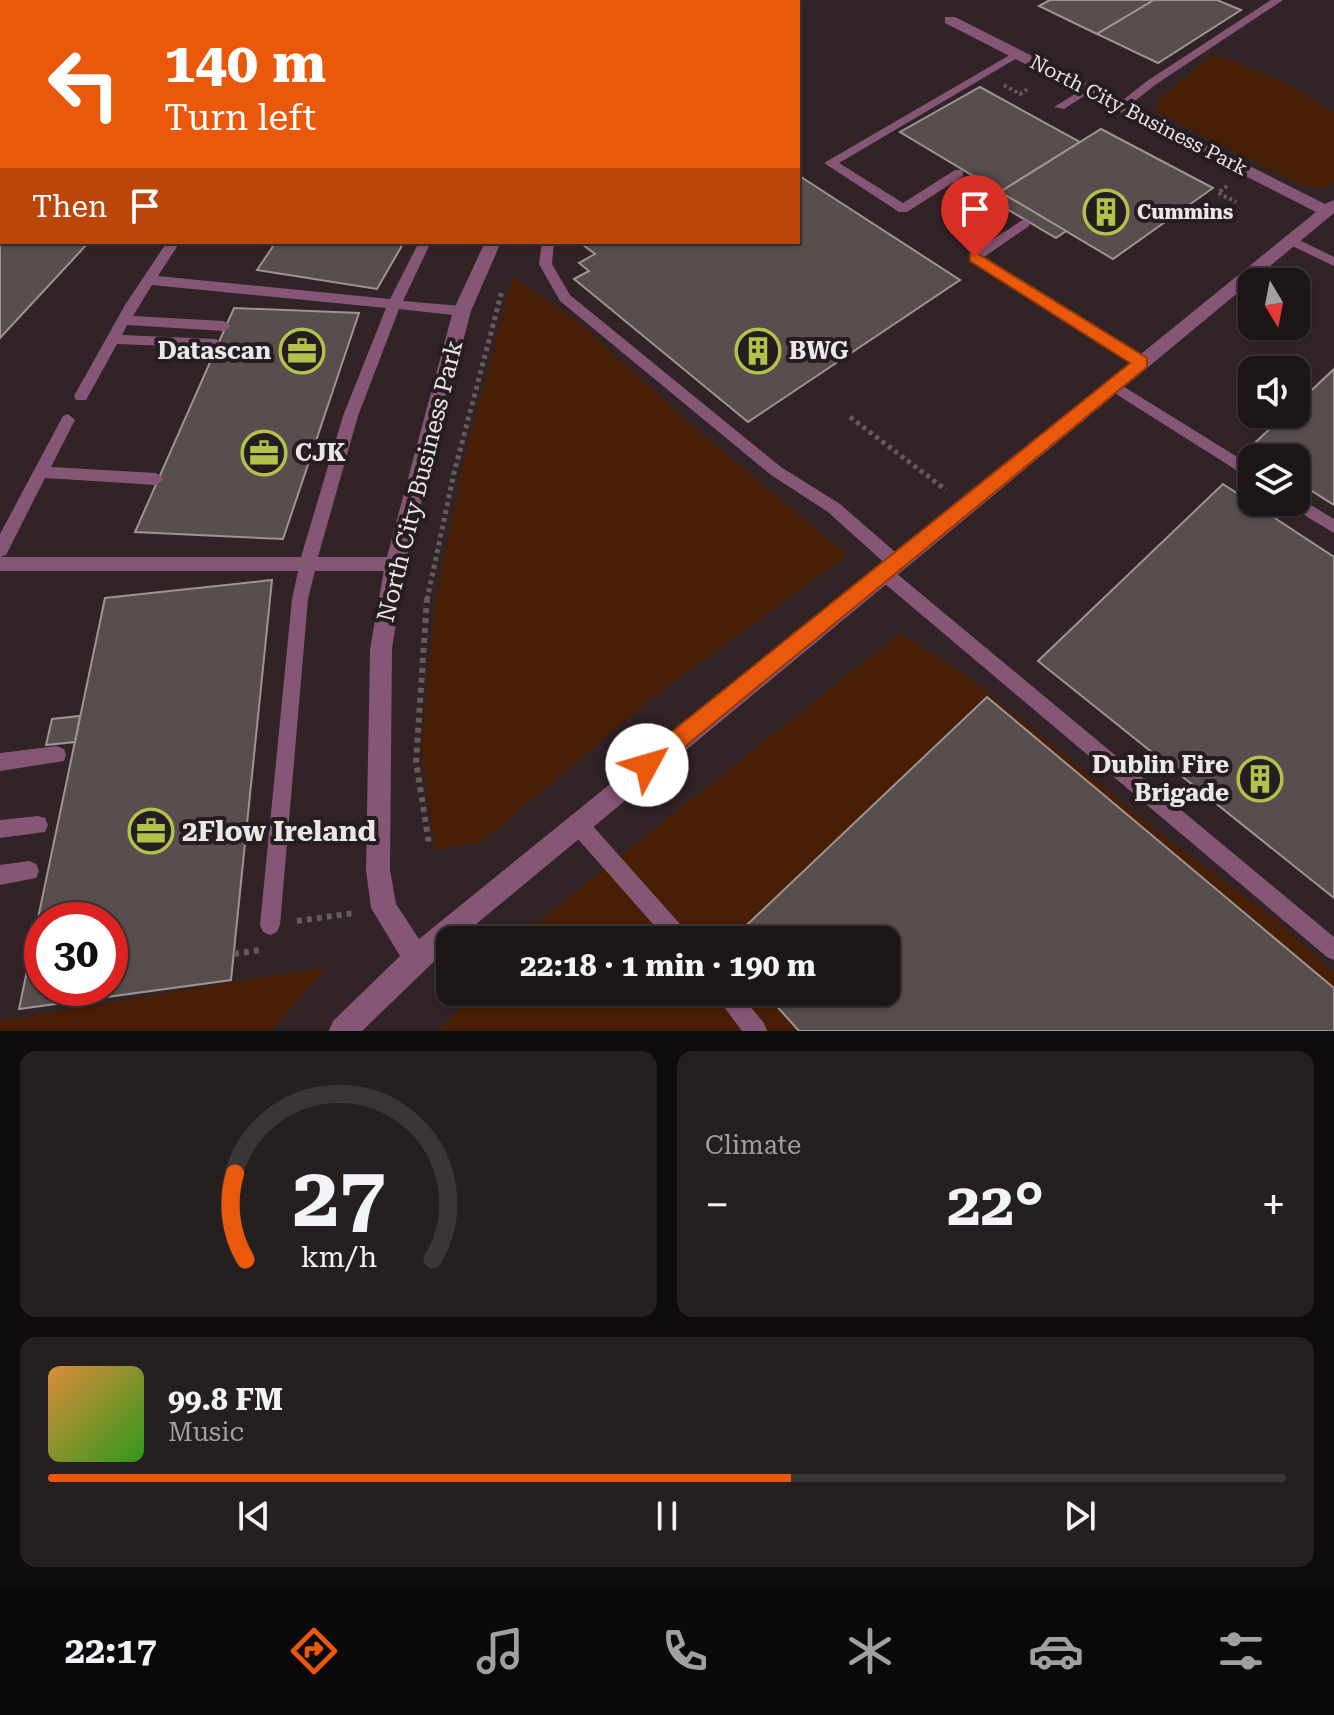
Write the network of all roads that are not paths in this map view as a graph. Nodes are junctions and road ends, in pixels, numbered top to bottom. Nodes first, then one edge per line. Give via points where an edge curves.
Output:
1 (1278, 0) edge
2 (950, 20) dead end
3 (1019, 54) junction
4 (1088, 89) junction
5 (1122, 106) junction
6 (1060, 107) dead end
7 (959, 173) dead end
8 (1331, 208) edge
9 (1024, 223) dead end
10 (1291, 240) junction
11 (173, 244) edge
12 (424, 244) edge
13 (492, 244) edge
14 (548, 244) edge
15 (1334, 262) edge
16 (148, 280) junction
17 (392, 305) junction
18 (462, 311) junction
19 (124, 320) junction
20 (224, 326) dead end
21 (113, 339) junction
22 (216, 344) dead end
23 (1141, 362) junction
24 (1113, 385) junction
25 (81, 396) dead end
26 (68, 420) dead end
27 (1238, 465) edge
28 (41, 472) junction
29 (156, 479) dead end
30 (1310, 512) edge
31 (1334, 527) edge
32 (0, 550) edge
33 (0, 564) edge
34 (395, 564) junction
35 (307, 565) junction
36 (890, 568) junction
37 (57, 755) dead end
38 (0, 762) edge
39 (577, 823) junction
40 (38, 825) dead end
41 (0, 829) edge
42 (29, 871) dead end
43 (0, 875) edge
44 (270, 925) road end
45 (669, 926) edge
46 (1334, 950) edge
47 (416, 958) junction
48 (735, 1006) edge
49 (343, 1031) edge
50 (756, 1031) edge

1 - 5 lane
2 - 3 street, North City Business Park
3 - 4 street, North City Business Park
3 - 7 lane via 830,163 903,209
4 - 5 street, North City Business Park
4 - 6 lane
5 - 8 street, North City Business Park
8 - 10 street, North City Business Park
9 - 23 lane via 975,257
10 - 15 lane
10 - 23 street, North City Business Park
11 - 16 lane
12 - 17 lane
13 - 18 street, North City Business Park
14 - 36 lane via 544,260 565,298 776,471 834,508
16 - 17 lane
16 - 19 lane
17 - 18 lane
17 - 35 lane
18 - 34 street, North City Business Park
19 - 20 lane
19 - 21 lane
21 - 22 lane
21 - 25 lane
23 - 24 street, North City Business Park
24 - 27 lane
24 - 36 street, North City Business Park
26 - 28 lane
28 - 29 lane
28 - 32 lane
30 - 31 lane
33 - 35 lane
34 - 35 lane
34 - 47 street, North City Business Park via 381,649 378,870 384,908
35 - 44 lane
36 - 39 street, North City Business Park
36 - 46 lane
37 - 38 lane
39 - 45 lane
39 - 47 street, North City Business Park
40 - 41 lane
42 - 43 lane
47 - 49 street, North City Business Park
48 - 50 lane

